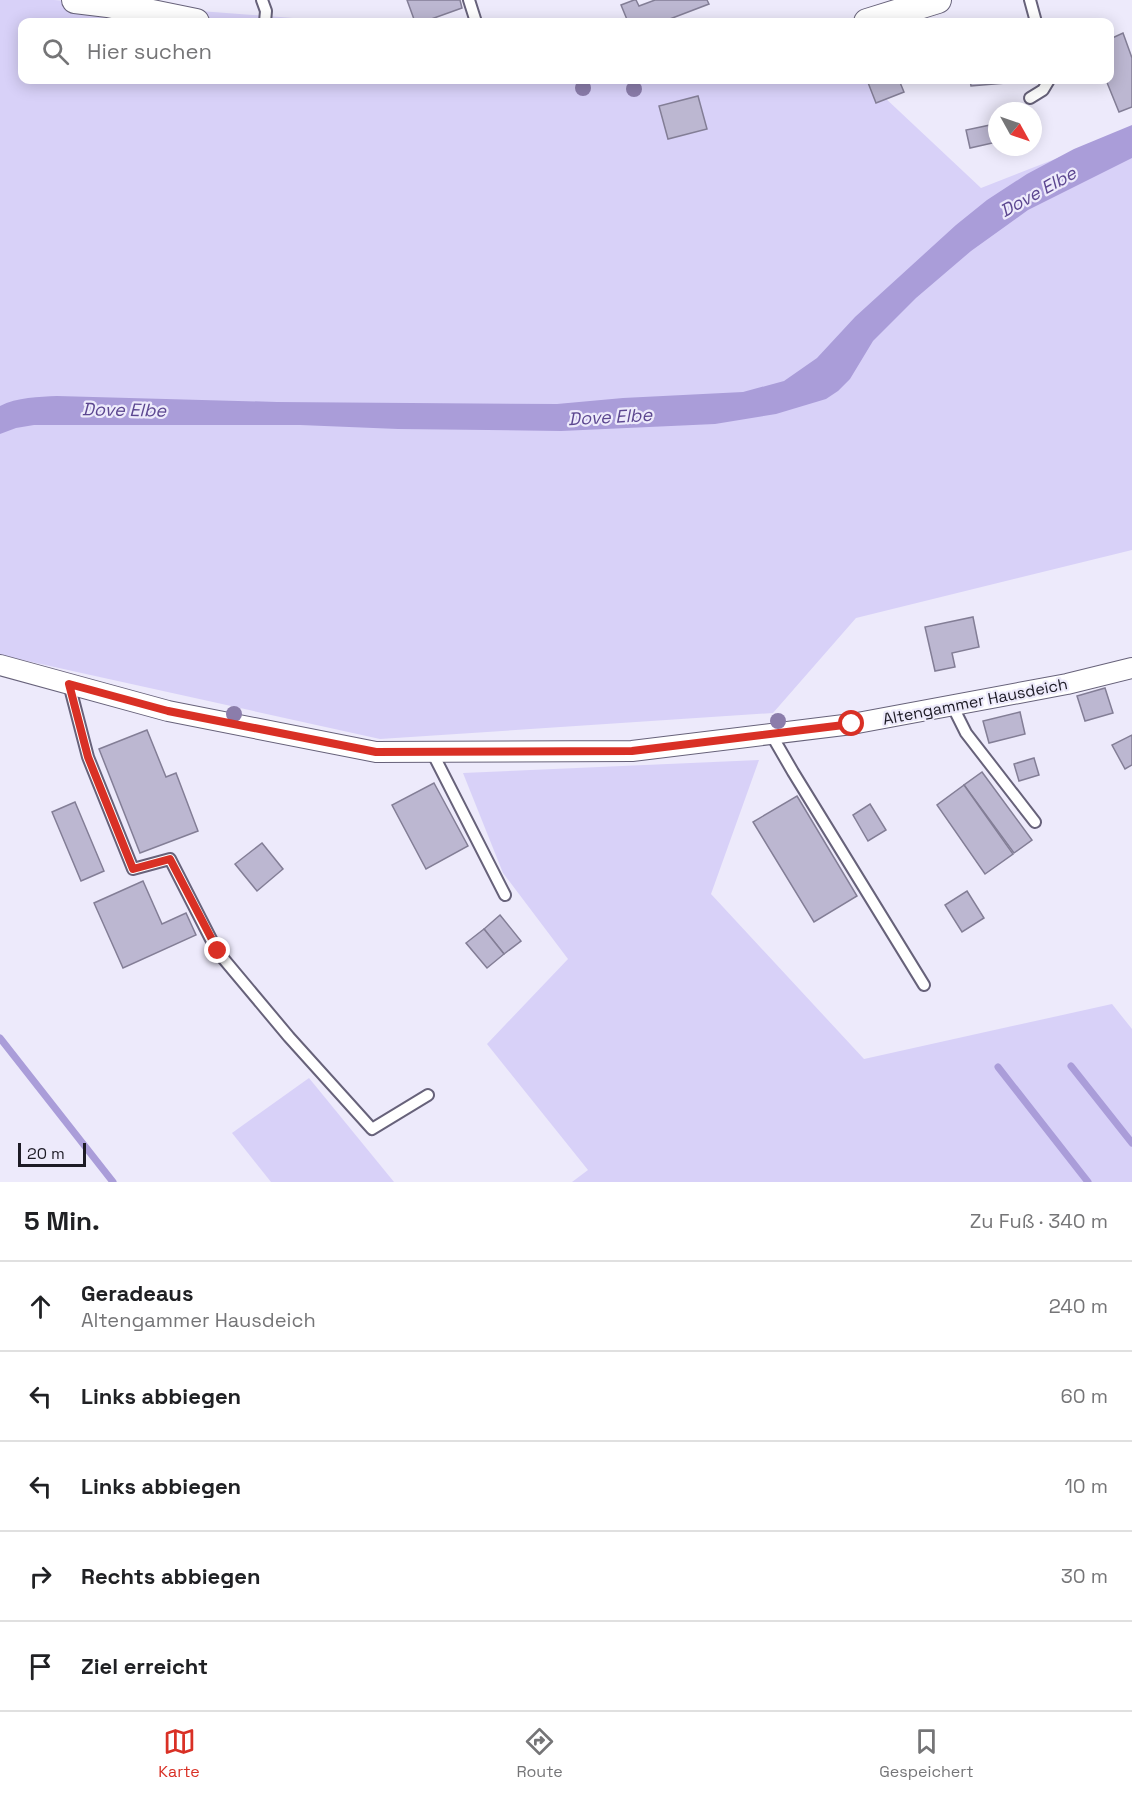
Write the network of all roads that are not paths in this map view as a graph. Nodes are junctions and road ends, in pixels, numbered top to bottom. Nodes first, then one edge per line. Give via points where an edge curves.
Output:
1 (75, 0) edge
2 (262, 0) edge
3 (469, 0) edge
4 (938, 0) edge
5 (1030, 0) edge
6 (176, 18) edge
7 (265, 18) edge
8 (475, 18) edge
9 (880, 18) edge
10 (1035, 18) edge
11 (1047, 84) edge
12 (1030, 98) dead end
13 (0, 665) edge
14 (1132, 668) edge
15 (69, 684) junction
16 (952, 705) junction
17 (771, 734) junction
18 (432, 752) junction
19 (1035, 822) dead end
20 (505, 895) dead end
21 (924, 985) dead end
22 (428, 1095) dead end

1 - 6 street
2 - 7 lane
3 - 8 lane
4 - 9 street
5 - 10 lane
11 - 12 lane
13 - 15 street, Altengammer Hausdeich
14 - 16 street, Altengammer Hausdeich
15 - 18 street, Altengammer Hausdeich via 168,711 376,752
15 - 22 lane via 88,757 133,869 170,859 218,951 372,1129
16 - 17 street, Altengammer Hausdeich
16 - 19 lane via 966,733
17 - 18 street, Altengammer Hausdeich via 632,751
17 - 21 lane
18 - 20 lane

